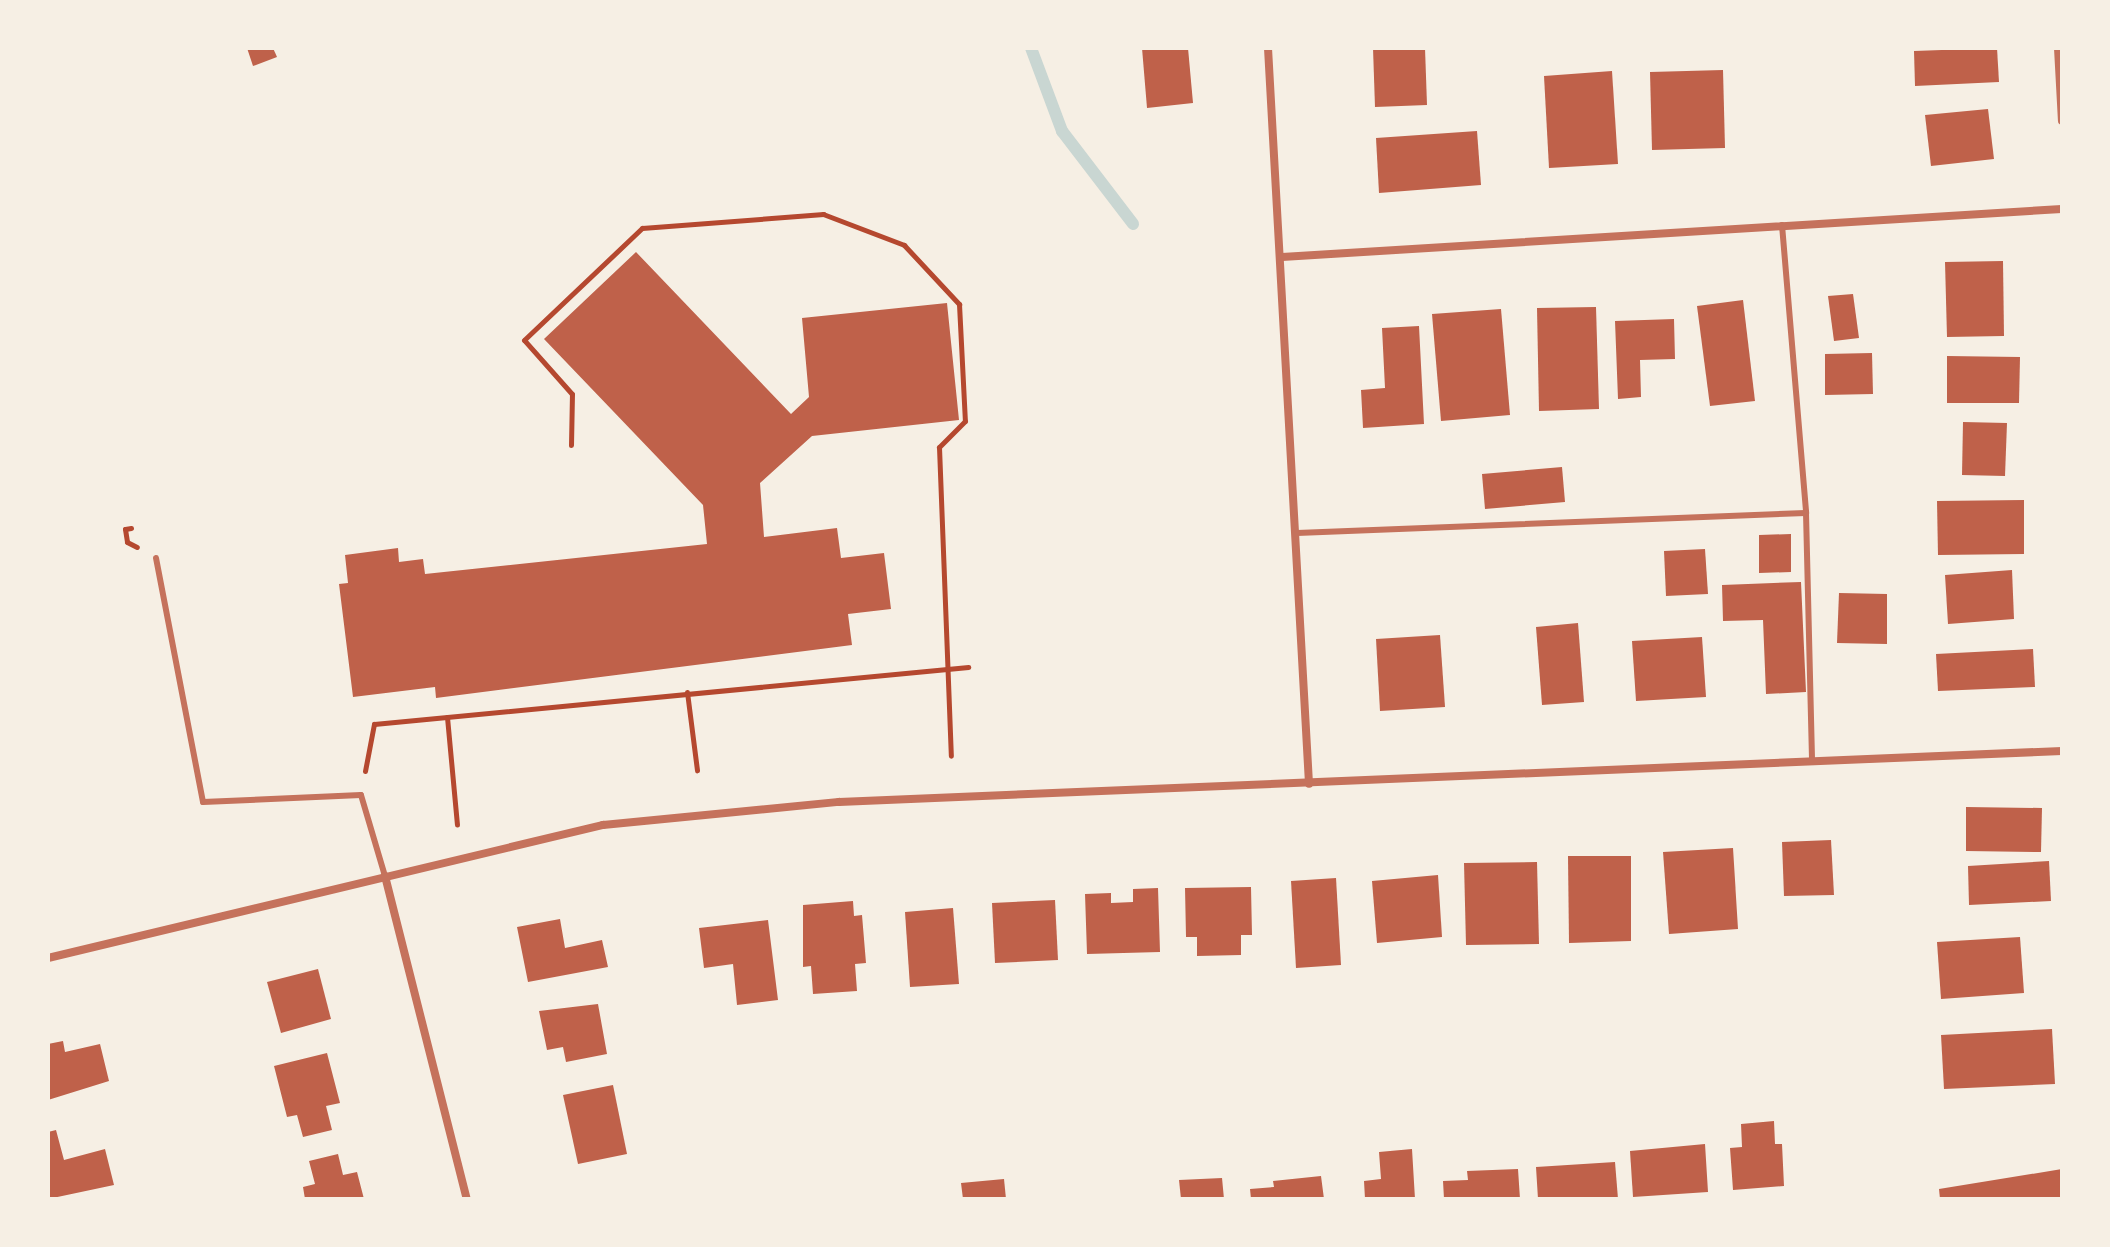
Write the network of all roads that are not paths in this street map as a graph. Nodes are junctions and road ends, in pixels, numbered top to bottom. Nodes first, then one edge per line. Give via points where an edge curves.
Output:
1 (1268, 48) edge
2 (2058, 48) edge
3 (2062, 121) edge
4 (2062, 209) edge
5 (1782, 225) junction
6 (1282, 257) junction
7 (1806, 513) junction
8 (1297, 533) junction
9 (156, 558) dead end
10 (2062, 751) edge
11 (1812, 762) junction
12 (1309, 784) junction
13 (385, 876) junction
14 (48, 958) edge
15 (467, 1199) edge

1 - 6 street
2 - 3 street
4 - 5 street
5 - 6 street
5 - 7 lane
6 - 8 street
7 - 8 lane
7 - 11 lane
8 - 12 street
9 - 13 lane via 203,802 361,795
10 - 11 street
11 - 12 street
12 - 13 street via 839,802 619,823
13 - 14 street
13 - 15 street

